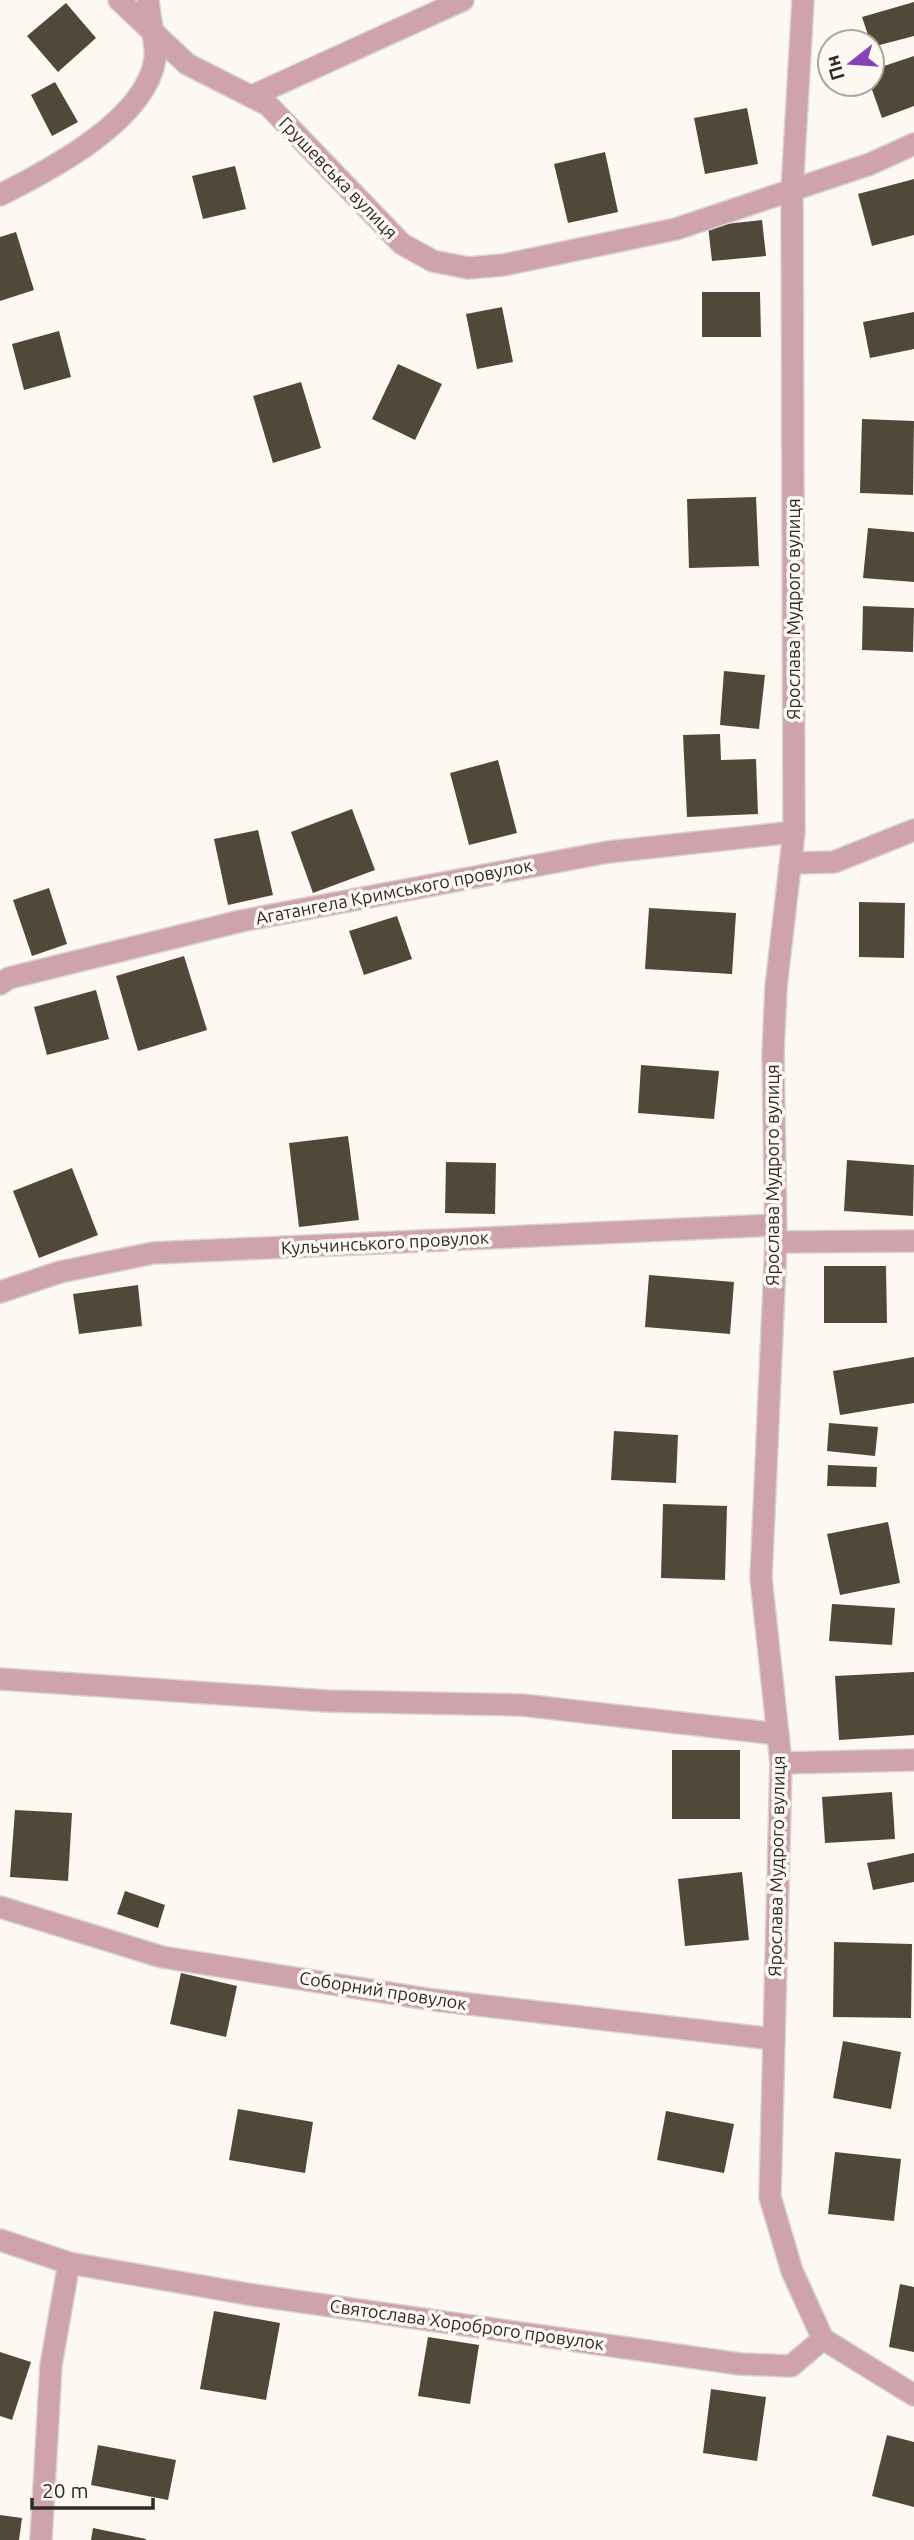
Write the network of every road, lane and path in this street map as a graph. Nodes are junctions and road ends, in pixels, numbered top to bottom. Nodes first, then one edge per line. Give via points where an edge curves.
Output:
1 (119, 0) edge
2 (148, 0) edge
3 (463, 0) edge
4 (803, 0) edge
5 (150, 32) junction
6 (252, 96) junction
7 (914, 144) edge
8 (792, 191) junction
9 (0, 195) edge
10 (914, 830) edge
11 (794, 832) junction
12 (793, 863) junction
13 (0, 984) edge
14 (775, 1233) junction
15 (914, 1241) edge
16 (0, 1292) edge
17 (0, 1679) edge
18 (778, 1734) junction
19 (914, 1760) edge
20 (781, 1763) junction
21 (0, 1907) edge
22 (774, 2039) junction
23 (0, 2240) edge
24 (69, 2263) junction
25 (823, 2339) junction
26 (914, 2395) edge
27 (41, 2540) edge

1 - 5 street, Грушевська вулиця
2 - 5 street
3 - 6 street
4 - 8 street, Ярослава Мудрого вулиця
5 - 6 street, Грушевська вулиця via 187,64
5 - 9 street via 155,59 139,96 99,139
6 - 8 street, Грушевська вулиця via 268,105 401,244 433,261 468,268 503,265 676,229
7 - 8 street, Грушевська вулиця
8 - 11 street, Ярослава Мудрого вулиця
10 - 12 street via 834,862
11 - 12 street, Ярослава Мудрого вулиця
11 - 13 street, Агатангела Кримського провулок via 608,852 268,916 9,978
12 - 14 street, Ярослава Мудрого вулиця via 776,987
14 - 15 street, Кульчинського провулок
14 - 16 street, Кульчинського провулок via 153,1253 60,1272
14 - 18 street, Ярослава Мудрого вулиця via 761,1578
17 - 18 street via 327,1701 522,1705
18 - 20 street, Ярослава Мудрого вулиця
19 - 20 street
20 - 22 street, Ярослава Мудрого вулиця
21 - 22 street, Соборний провулок via 162,1957 433,2000
22 - 25 street, Ярослава Мудрого вулиця via 770,2197 792,2271
23 - 24 street, Святослава Хороброго провулок
24 - 25 street, Святослава Хороброго провулок via 253,2295 740,2364 791,2366
24 - 27 street via 51,2365
25 - 26 street

